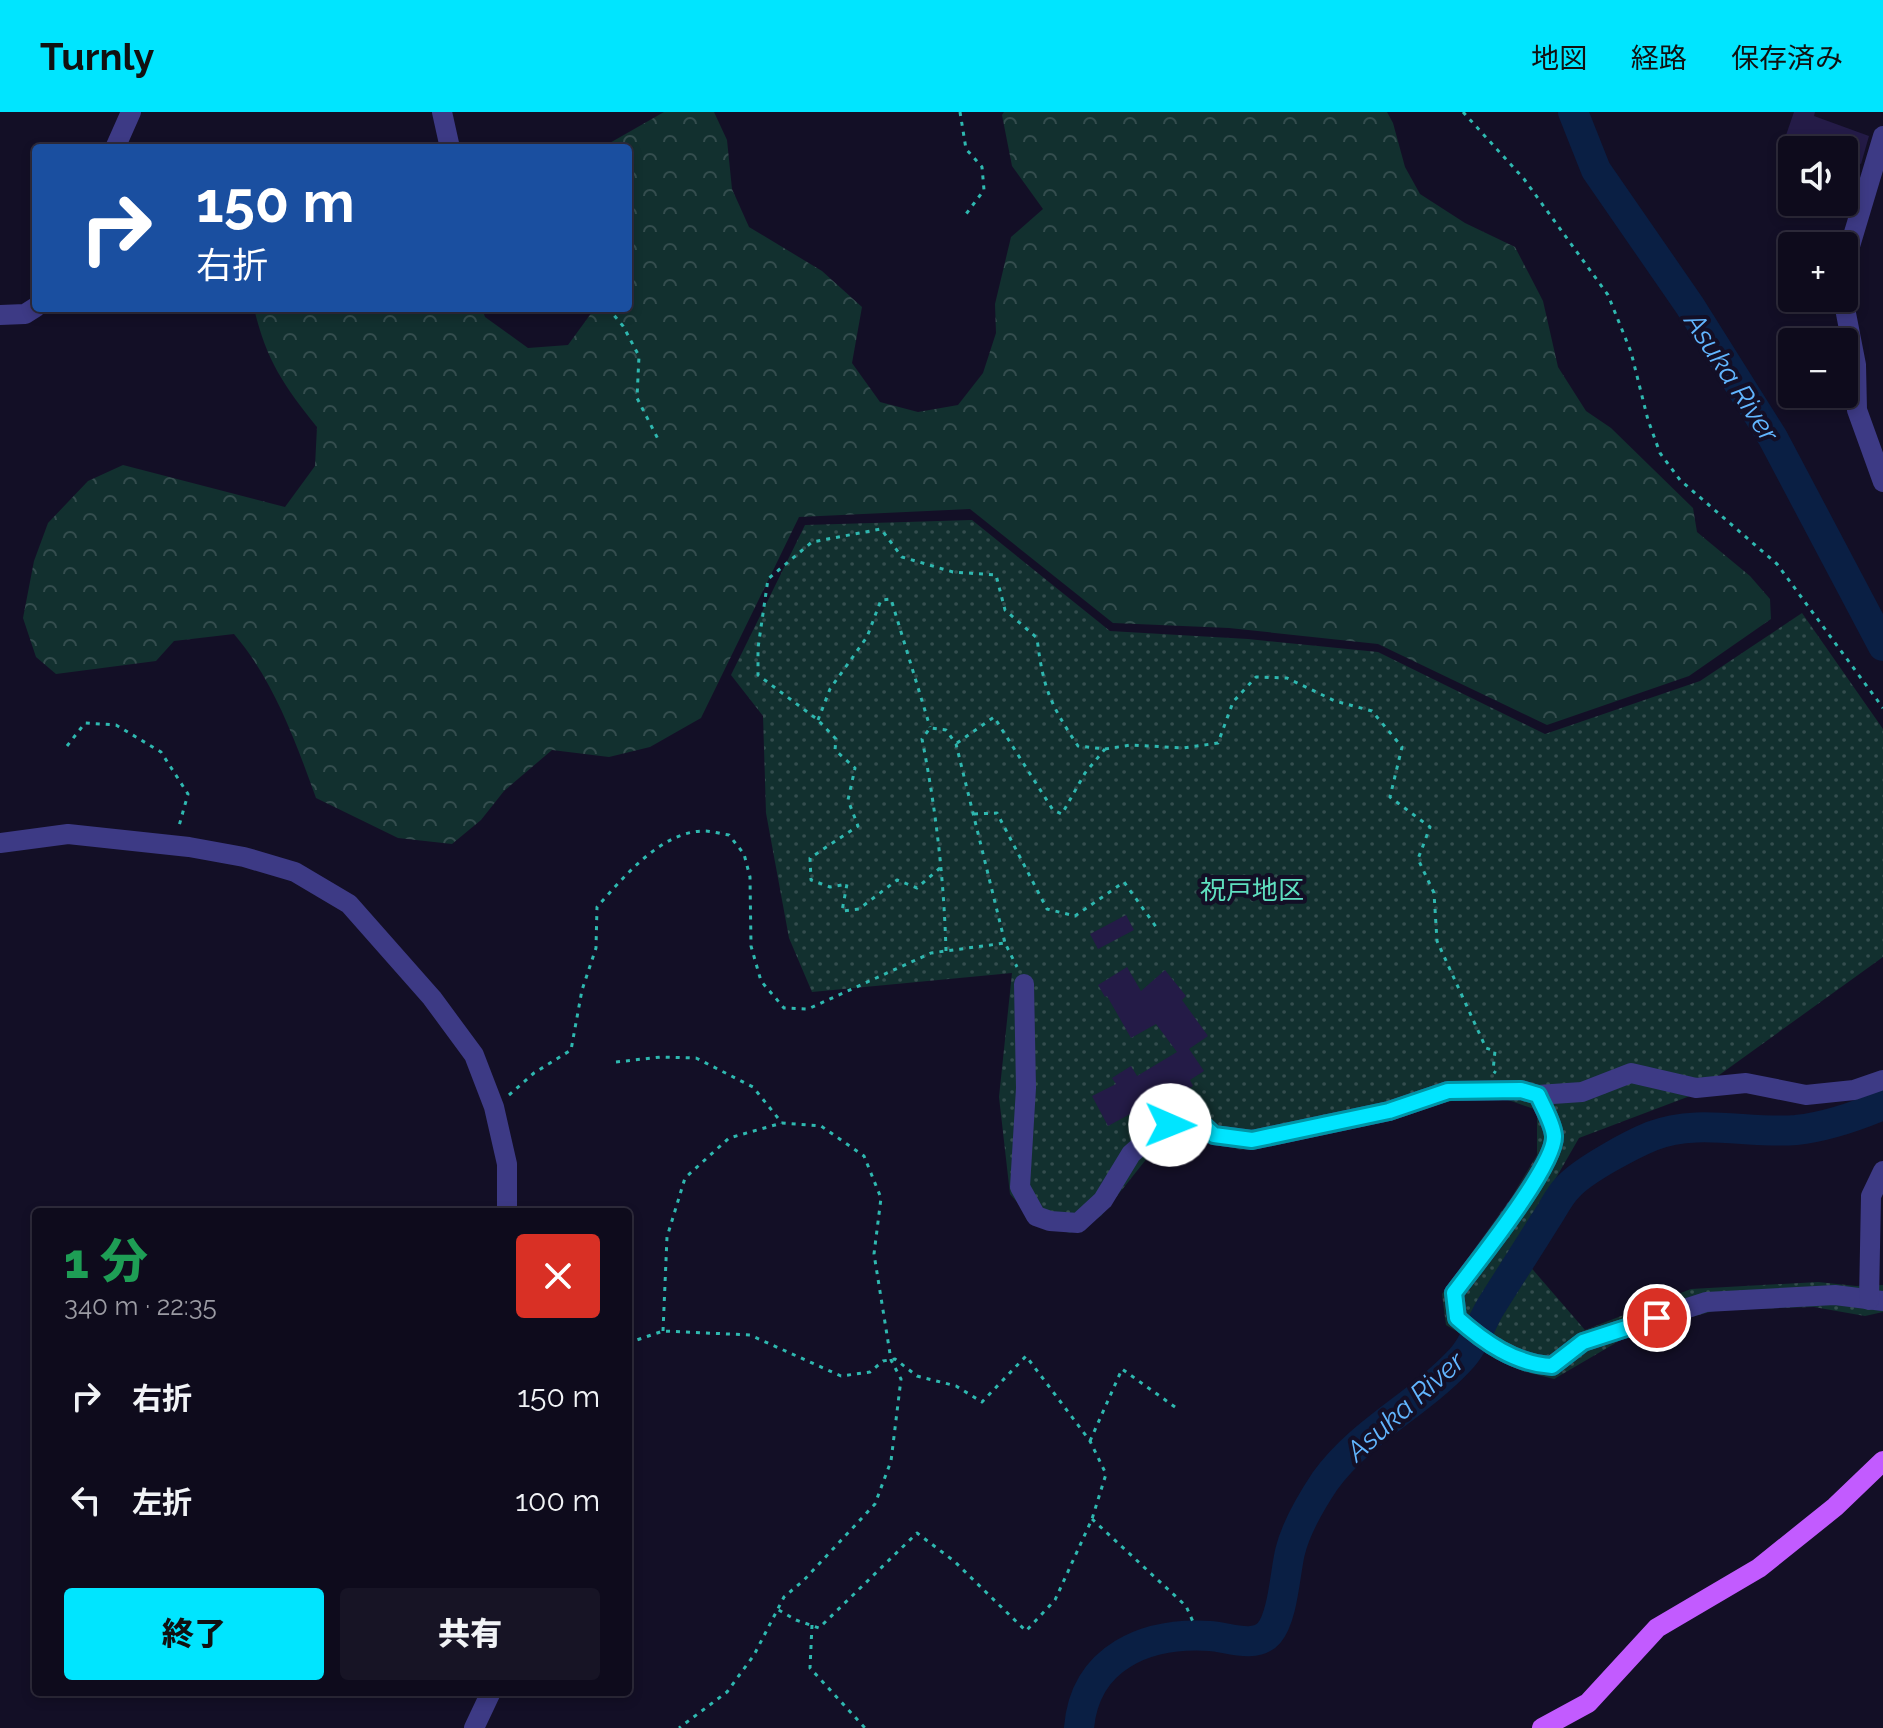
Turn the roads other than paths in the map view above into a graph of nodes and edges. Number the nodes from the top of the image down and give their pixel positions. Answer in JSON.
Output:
{"nodes":[{"id":1,"x":131,"y":112,"type":"edge"},
{"id":2,"x":442,"y":112,"type":"edge"},
{"id":3,"x":1883,"y":136,"type":"edge"},
{"id":4,"x":117,"y":144,"type":"edge"},
{"id":5,"x":449,"y":144,"type":"edge"},
{"id":6,"x":1854,"y":232,"type":"edge"},
{"id":7,"x":32,"y":310,"type":"edge"},
{"id":8,"x":1846,"y":312,"type":"edge"},
{"id":9,"x":0,"y":315,"type":"edge"},
{"id":10,"x":1883,"y":482,"type":"edge"},
{"id":11,"x":0,"y":843,"type":"edge"},
{"id":12,"x":1024,"y":984,"type":"road end"},
{"id":13,"x":1883,"y":1080,"type":"edge"},
{"id":14,"x":1530,"y":1093,"type":"junction"},
{"id":15,"x":1883,"y":1171,"type":"edge"},
{"id":16,"x":507,"y":1208,"type":"edge"},
{"id":17,"x":1876,"y":1301,"type":"edge"},
{"id":18,"x":1883,"y":1461,"type":"edge"},
{"id":19,"x":489,"y":1696,"type":"edge"},
{"id":20,"x":474,"y":1728,"type":"edge"},
{"id":21,"x":1542,"y":1728,"type":"edge"}],
"edges":[{"from":1,"to":4,"type":"street"},
{"from":2,"to":5,"type":"street"},
{"from":3,"to":6,"type":"street"},
{"from":7,"to":9,"type":"street"},
{"from":8,"to":10,"type":"street"},
{"from":11,"to":16,"type":"street"},
{"from":12,"to":14,"type":"street"},
{"from":13,"to":14,"type":"street"},
{"from":14,"to":17,"type":"street"},
{"from":15,"to":17,"type":"street"},
{"from":18,"to":21,"type":"main road"},
{"from":19,"to":20,"type":"street"}]}
